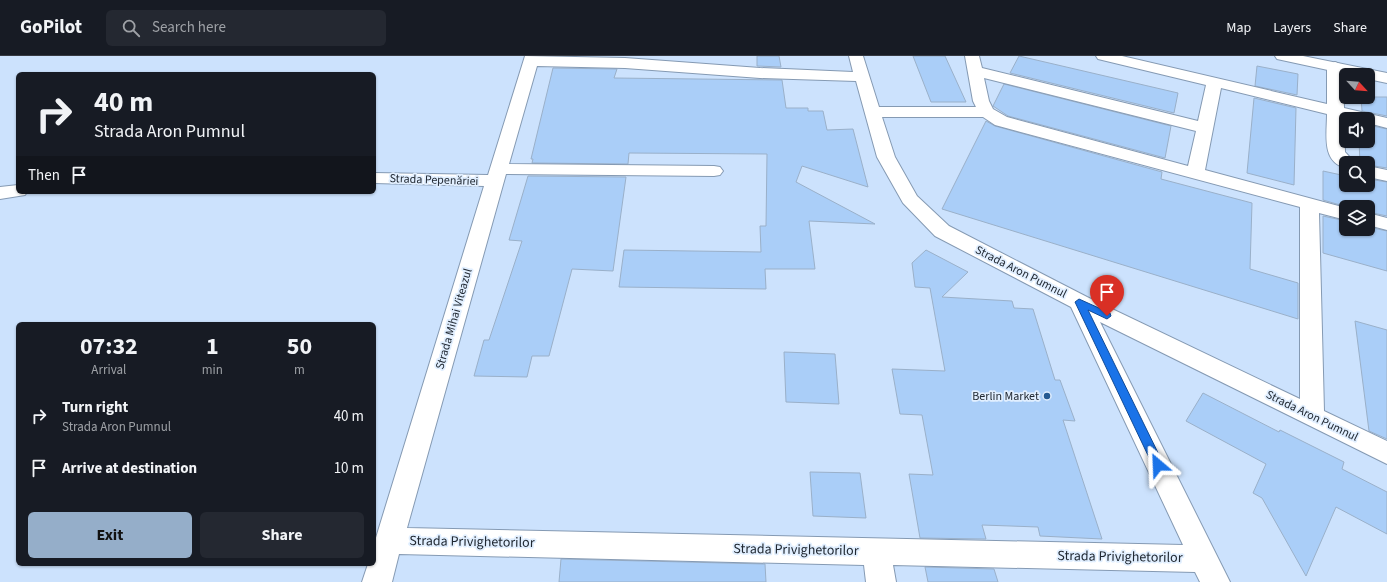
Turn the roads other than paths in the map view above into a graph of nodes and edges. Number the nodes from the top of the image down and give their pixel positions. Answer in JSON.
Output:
{"nodes":[{"id":1,"x":856,"y":56,"type":"edge"},
{"id":2,"x":1103,"y":56,"type":"edge"},
{"id":3,"x":1282,"y":56,"type":"edge"},
{"id":4,"x":531,"y":58,"type":"edge"},
{"id":5,"x":1144,"y":61,"type":"edge"},
{"id":6,"x":974,"y":64,"type":"edge"},
{"id":7,"x":1335,"y":67,"type":"junction"},
{"id":8,"x":862,"y":77,"type":"junction"},
{"id":9,"x":1387,"y":78,"type":"edge"},
{"id":10,"x":1214,"y":82,"type":"junction"},
{"id":11,"x":1336,"y":111,"type":"junction"},
{"id":12,"x":873,"y":112,"type":"junction"},
{"id":13,"x":987,"y":112,"type":"junction"},
{"id":14,"x":1387,"y":123,"type":"edge"},
{"id":15,"x":1205,"y":128,"type":"junction"},
{"id":16,"x":1339,"y":157,"type":"edge"},
{"id":17,"x":714,"y":171,"type":"dead end"},
{"id":18,"x":1196,"y":173,"type":"junction"},
{"id":19,"x":1375,"y":173,"type":"edge"},
{"id":20,"x":496,"y":175,"type":"junction"},
{"id":21,"x":1387,"y":176,"type":"edge"},
{"id":22,"x":376,"y":178,"type":"edge"},
{"id":23,"x":16,"y":191,"type":"edge"},
{"id":24,"x":0,"y":193,"type":"edge"},
{"id":25,"x":1309,"y":204,"type":"junction"},
{"id":26,"x":1339,"y":212,"type":"edge"},
{"id":27,"x":1375,"y":221,"type":"edge"},
{"id":28,"x":1387,"y":224,"type":"edge"},
{"id":29,"x":1079,"y":302,"type":"junction"},
{"id":30,"x":1312,"y":416,"type":"junction"},
{"id":31,"x":1387,"y":453,"type":"edge"},
{"id":32,"x":389,"y":540,"type":"junction"},
{"id":33,"x":876,"y":552,"type":"junction"},
{"id":34,"x":1209,"y":571,"type":"edge"},
{"id":35,"x":376,"y":582,"type":"edge"},
{"id":36,"x":881,"y":582,"type":"edge"}],
"edges":[{"from":1,"to":8,"type":"street","name":"Strada Aron Pumnul"},
{"from":2,"to":5,"type":"street"},
{"from":3,"to":7,"type":"street"},
{"from":4,"to":8,"type":"street"},
{"from":4,"to":20,"type":"street","name":"Strada Mihai Viteazul"},
{"from":5,"to":10,"type":"street"},
{"from":6,"to":13,"type":"street"},
{"from":6,"to":15,"type":"street"},
{"from":7,"to":9,"type":"street"},
{"from":7,"to":11,"type":"street"},
{"from":8,"to":12,"type":"street","name":"Strada Aron Pumnul"},
{"from":10,"to":11,"type":"street"},
{"from":10,"to":15,"type":"street"},
{"from":11,"to":14,"type":"street"},
{"from":11,"to":16,"type":"street"},
{"from":12,"to":13,"type":"street"},
{"from":12,"to":29,"type":"street","name":"Strada Aron Pumnul"},
{"from":13,"to":18,"type":"street"},
{"from":15,"to":18,"type":"street"},
{"from":17,"to":20,"type":"street","name":"Strada Pepenăriei"},
{"from":18,"to":25,"type":"street"},
{"from":19,"to":21,"type":"street"},
{"from":20,"to":22,"type":"street","name":"Strada Pepenăriei"},
{"from":20,"to":32,"type":"street","name":"Strada Mihai Viteazul"},
{"from":23,"to":24,"type":"street"},
{"from":25,"to":26,"type":"street"},
{"from":25,"to":30,"type":"street"},
{"from":27,"to":28,"type":"street"},
{"from":29,"to":30,"type":"street","name":"Strada Aron Pumnul"},
{"from":29,"to":34,"type":"street"},
{"from":30,"to":31,"type":"street","name":"Strada Aron Pumnul"},
{"from":32,"to":33,"type":"street","name":"Strada Privighetorilor"},
{"from":32,"to":35,"type":"street","name":"Strada Mihai Viteazul"},
{"from":33,"to":34,"type":"street","name":"Strada Privighetorilor"},
{"from":33,"to":36,"type":"street"}]}
